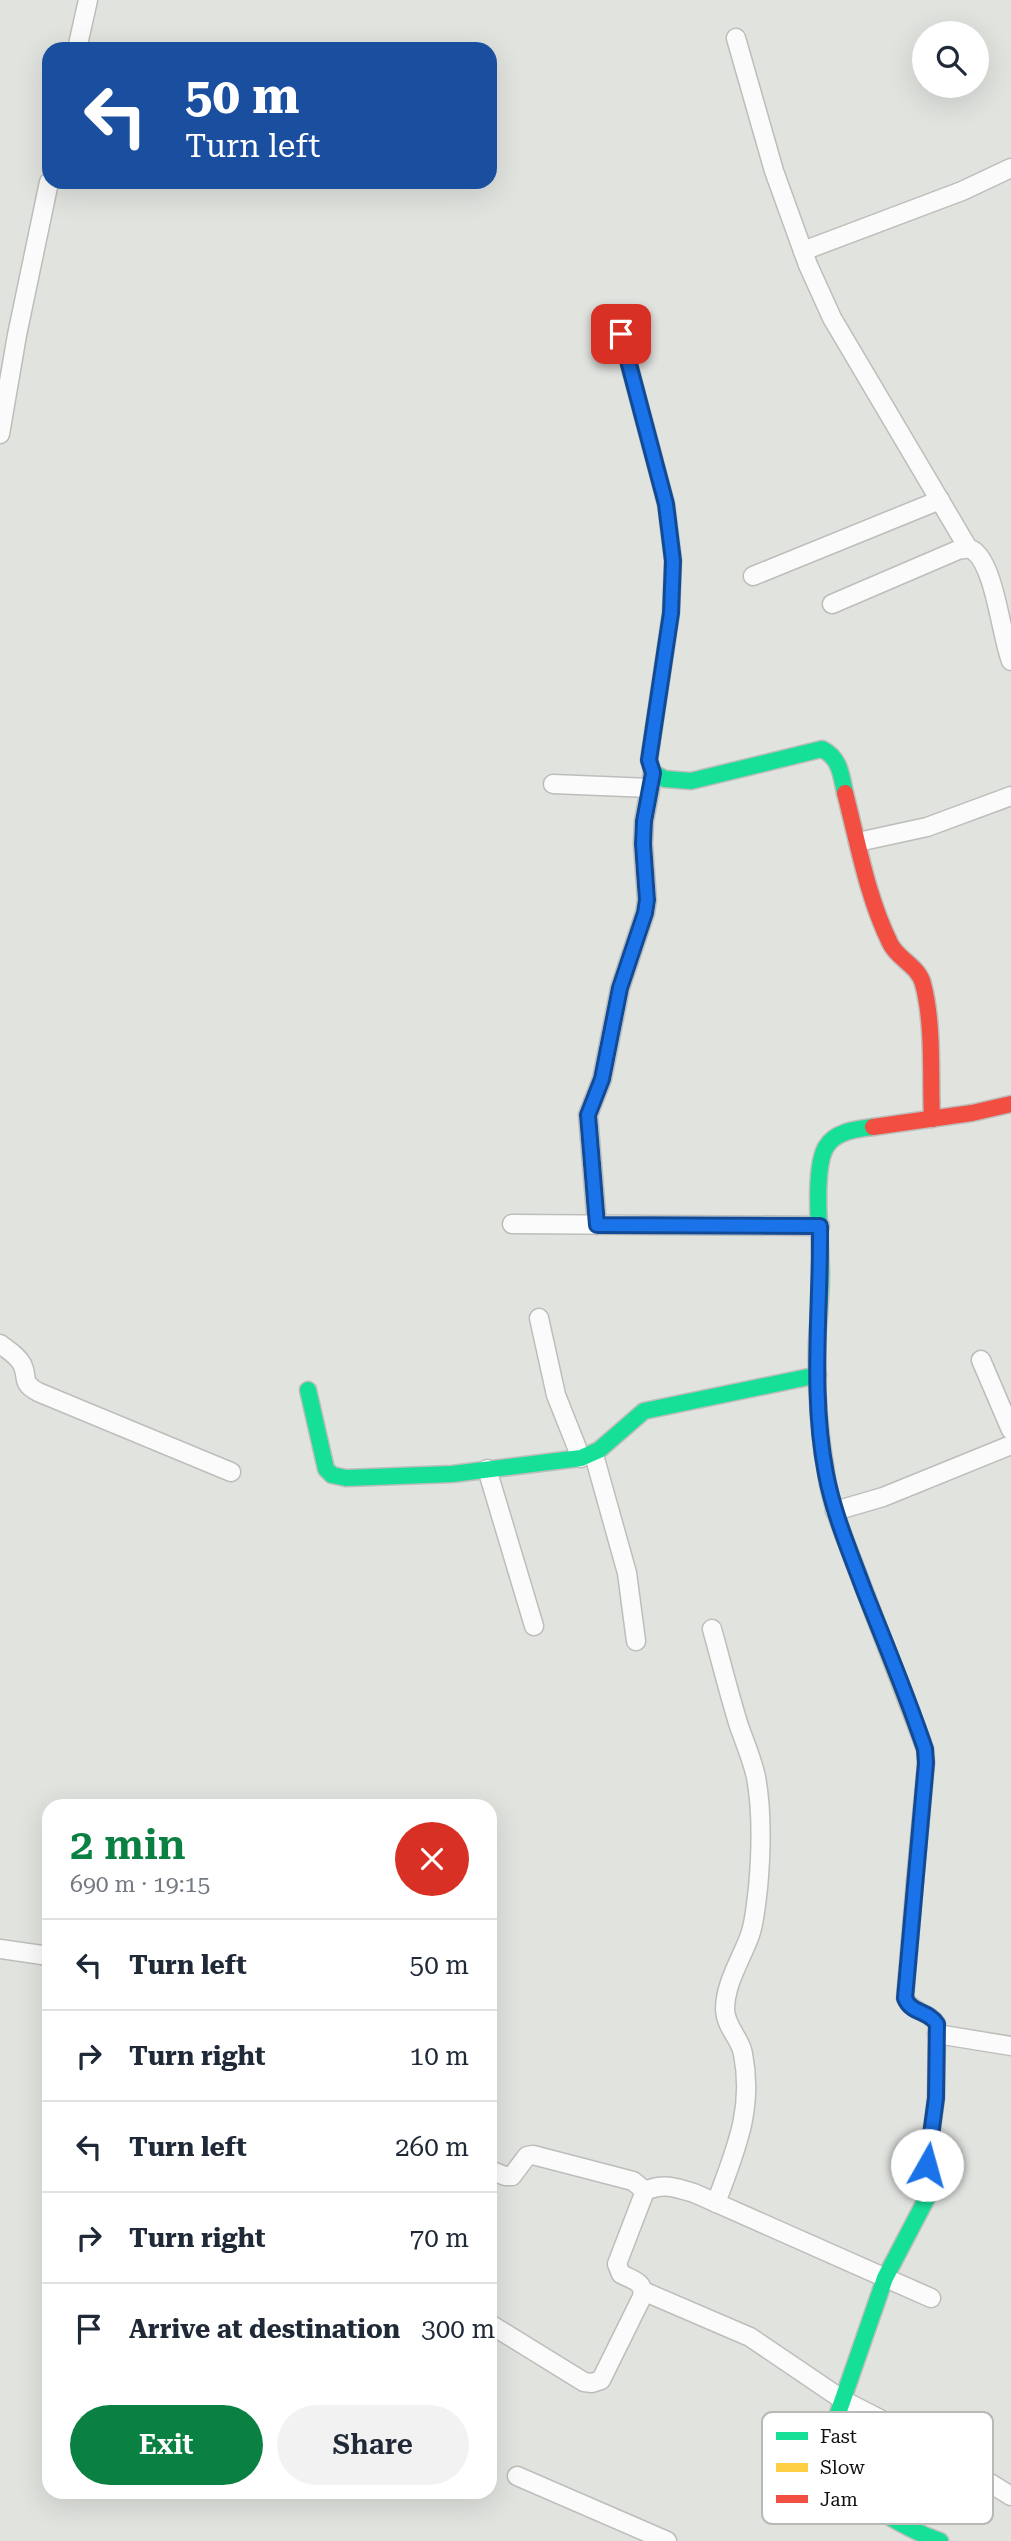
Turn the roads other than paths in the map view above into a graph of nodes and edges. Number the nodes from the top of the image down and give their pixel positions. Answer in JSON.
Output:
{"nodes":[{"id":1,"x":88,"y":0,"type":"edge"},
{"id":2,"x":736,"y":38,"type":"dead end"},
{"id":3,"x":79,"y":42,"type":"edge"},
{"id":4,"x":1011,"y":168,"type":"edge"},
{"id":5,"x":48,"y":189,"type":"edge"},
{"id":6,"x":803,"y":251,"type":"junction"},
{"id":7,"x":621,"y":334,"type":"dead end"},
{"id":8,"x":8,"y":348,"type":"edge"},
{"id":9,"x":0,"y":434,"type":"edge"},
{"id":10,"x":940,"y":500,"type":"junction"},
{"id":11,"x":968,"y":548,"type":"junction"},
{"id":12,"x":753,"y":576,"type":"dead end"},
{"id":13,"x":832,"y":604,"type":"dead end"},
{"id":14,"x":1011,"y":661,"type":"edge"},
{"id":15,"x":652,"y":780,"type":"junction"},
{"id":16,"x":553,"y":784,"type":"dead end"},
{"id":17,"x":1011,"y":796,"type":"edge"},
{"id":18,"x":858,"y":842,"type":"junction"},
{"id":19,"x":1011,"y":1104,"type":"edge"},
{"id":20,"x":932,"y":1119,"type":"junction"},
{"id":21,"x":512,"y":1224,"type":"dead end"},
{"id":22,"x":597,"y":1225,"type":"junction"},
{"id":23,"x":820,"y":1226,"type":"junction"},
{"id":24,"x":539,"y":1318,"type":"dead end"},
{"id":25,"x":0,"y":1345,"type":"edge"},
{"id":26,"x":981,"y":1360,"type":"dead end"},
{"id":27,"x":818,"y":1376,"type":"junction"},
{"id":28,"x":309,"y":1390,"type":"dead end"},
{"id":29,"x":1011,"y":1430,"type":"edge"},
{"id":30,"x":1011,"y":1444,"type":"edge"},
{"id":31,"x":587,"y":1457,"type":"junction"},
{"id":32,"x":487,"y":1469,"type":"junction"},
{"id":33,"x":231,"y":1472,"type":"dead end"},
{"id":34,"x":835,"y":1511,"type":"junction"},
{"id":35,"x":534,"y":1626,"type":"dead end"},
{"id":36,"x":712,"y":1629,"type":"dead end"},
{"id":37,"x":636,"y":1641,"type":"dead end"},
{"id":38,"x":0,"y":1949,"type":"edge"},
{"id":39,"x":42,"y":1955,"type":"edge"},
{"id":40,"x":937,"y":2034,"type":"junction"},
{"id":41,"x":1011,"y":2046,"type":"edge"},
{"id":42,"x":497,"y":2173,"type":"edge"},
{"id":43,"x":645,"y":2191,"type":"junction"},
{"id":44,"x":716,"y":2203,"type":"junction"},
{"id":45,"x":885,"y":2278,"type":"junction"},
{"id":46,"x":643,"y":2291,"type":"junction"},
{"id":47,"x":931,"y":2298,"type":"dead end"},
{"id":48,"x":497,"y":2329,"type":"edge"},
{"id":49,"x":843,"y":2400,"type":"junction"},
{"id":50,"x":839,"y":2412,"type":"edge"},
{"id":51,"x":866,"y":2412,"type":"edge"},
{"id":52,"x":517,"y":2476,"type":"dead end"},
{"id":53,"x":993,"y":2485,"type":"edge"},
{"id":54,"x":1011,"y":2496,"type":"edge"},
{"id":55,"x":901,"y":2524,"type":"edge"},
{"id":56,"x":667,"y":2541,"type":"edge"},
{"id":57,"x":940,"y":2541,"type":"edge"}],
"edges":[{"from":1,"to":3,"type":"street"},
{"from":2,"to":6,"type":"street"},
{"from":4,"to":6,"type":"street"},
{"from":5,"to":8,"type":"street"},
{"from":6,"to":10,"type":"street"},
{"from":7,"to":15,"type":"street"},
{"from":8,"to":9,"type":"street"},
{"from":10,"to":11,"type":"street"},
{"from":10,"to":12,"type":"street"},
{"from":11,"to":13,"type":"street"},
{"from":11,"to":14,"type":"street"},
{"from":15,"to":16,"type":"street"},
{"from":15,"to":18,"type":"street"},
{"from":15,"to":22,"type":"street"},
{"from":17,"to":18,"type":"street"},
{"from":18,"to":20,"type":"street"},
{"from":19,"to":20,"type":"street"},
{"from":20,"to":23,"type":"street"},
{"from":21,"to":22,"type":"street"},
{"from":22,"to":23,"type":"street"},
{"from":23,"to":27,"type":"street"},
{"from":24,"to":31,"type":"street"},
{"from":25,"to":33,"type":"street"},
{"from":26,"to":29,"type":"street"},
{"from":27,"to":31,"type":"street"},
{"from":27,"to":34,"type":"street"},
{"from":28,"to":32,"type":"street"},
{"from":30,"to":34,"type":"street"},
{"from":31,"to":32,"type":"street"},
{"from":31,"to":37,"type":"street"},
{"from":32,"to":35,"type":"street"},
{"from":34,"to":40,"type":"street"},
{"from":36,"to":44,"type":"street"},
{"from":38,"to":39,"type":"street"},
{"from":40,"to":41,"type":"street"},
{"from":40,"to":45,"type":"street"},
{"from":42,"to":43,"type":"street"},
{"from":43,"to":44,"type":"street"},
{"from":43,"to":46,"type":"street"},
{"from":44,"to":45,"type":"street"},
{"from":45,"to":47,"type":"street"},
{"from":45,"to":49,"type":"street"},
{"from":46,"to":48,"type":"street"},
{"from":46,"to":49,"type":"street"},
{"from":49,"to":50,"type":"street"},
{"from":49,"to":51,"type":"street"},
{"from":52,"to":56,"type":"street"},
{"from":53,"to":54,"type":"street"},
{"from":55,"to":57,"type":"street"}]}
